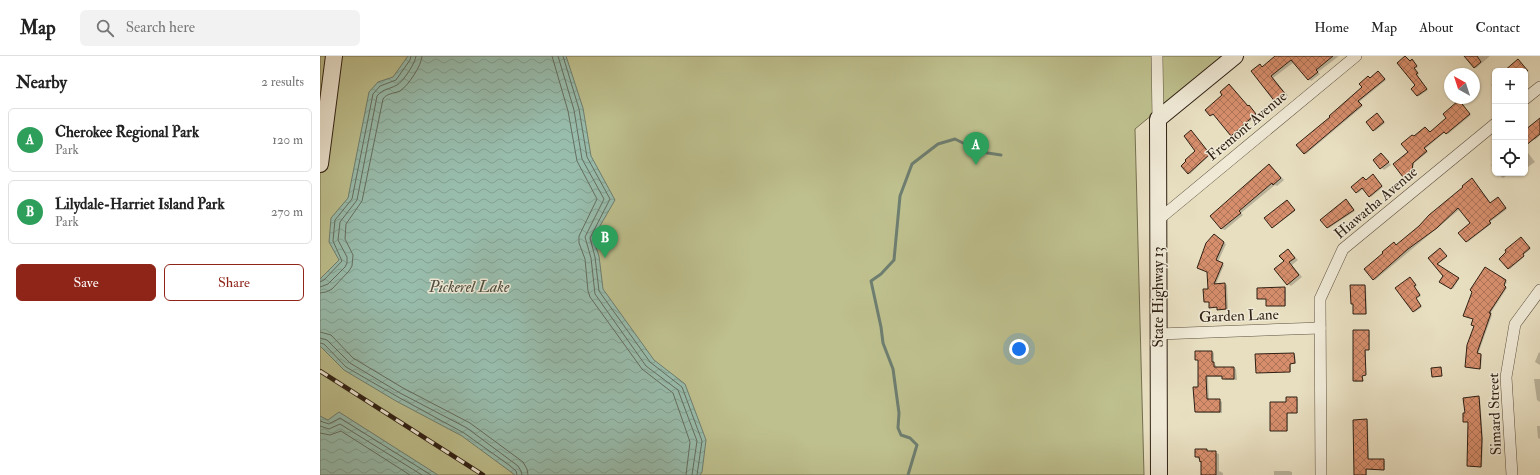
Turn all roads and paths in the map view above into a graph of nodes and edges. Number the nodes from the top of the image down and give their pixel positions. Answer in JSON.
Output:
{"nodes":[{"id":1,"x":334,"y":56,"type":"edge"},
{"id":2,"x":1157,"y":56,"type":"edge"},
{"id":3,"x":1235,"y":56,"type":"edge"},
{"id":4,"x":1356,"y":56,"type":"edge"},
{"id":5,"x":1540,"y":87,"type":"edge"},
{"id":6,"x":1528,"y":97,"type":"edge"},
{"id":7,"x":1158,"y":119,"type":"junction"},
{"id":8,"x":1492,"y":126,"type":"edge"},
{"id":9,"x":320,"y":164,"type":"edge"},
{"id":10,"x":1158,"y":220,"type":"junction"},
{"id":11,"x":1540,"y":290,"type":"edge"},
{"id":12,"x":1320,"y":328,"type":"junction"},
{"id":13,"x":1159,"y":334,"type":"junction"},
{"id":14,"x":1160,"y":475,"type":"edge"},
{"id":15,"x":1321,"y":475,"type":"edge"},
{"id":16,"x":1512,"y":475,"type":"edge"}],
"edges":[{"from":1,"to":9,"type":"street"},
{"from":2,"to":7,"type":"street"},
{"from":3,"to":7,"type":"street"},
{"from":4,"to":10,"type":"street","name":"Fremont Avenue"},
{"from":5,"to":6,"type":"street"},
{"from":7,"to":10,"type":"street","name":"State Highway 13"},
{"from":8,"to":12,"type":"street","name":"Hiawatha Avenue"},
{"from":10,"to":13,"type":"street","name":"State Highway 13"},
{"from":11,"to":16,"type":"street","name":"Simard Street"},
{"from":12,"to":13,"type":"street","name":"Garden Lane"},
{"from":12,"to":15,"type":"street","name":"Hiawatha Avenue"},
{"from":13,"to":14,"type":"street","name":"State Highway 13"}]}
